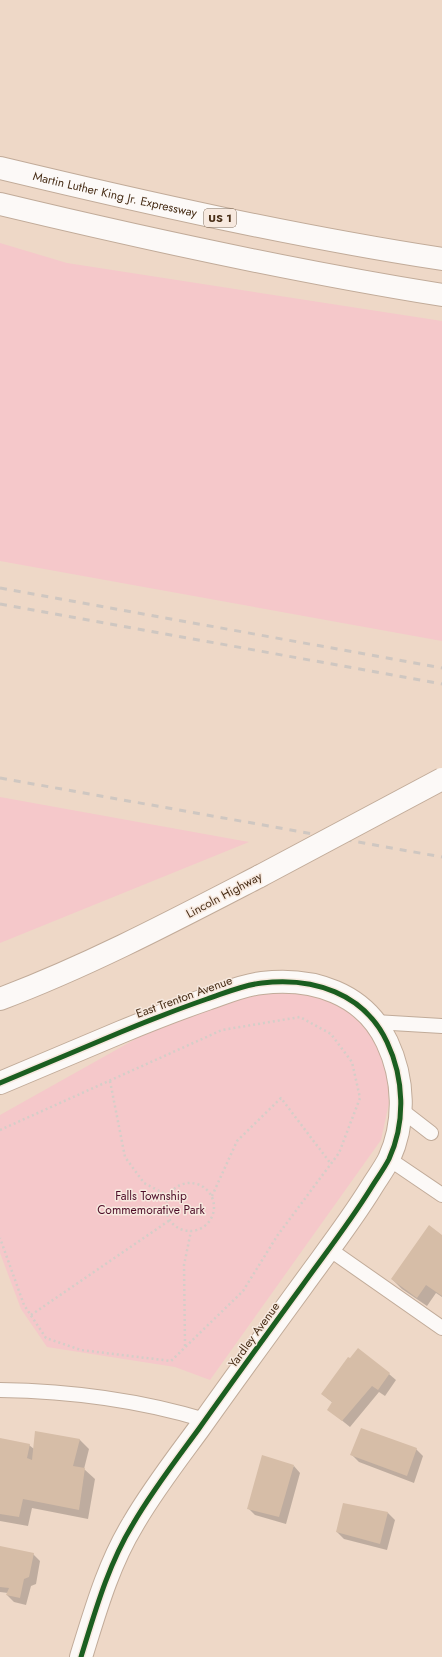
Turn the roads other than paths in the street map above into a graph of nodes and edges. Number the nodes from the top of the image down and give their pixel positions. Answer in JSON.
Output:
{"nodes":[{"id":1,"x":0,"y":168,"type":"edge"},
{"id":2,"x":0,"y":204,"type":"edge"},
{"id":3,"x":442,"y":259,"type":"edge"},
{"id":4,"x":442,"y":294,"type":"edge"},
{"id":5,"x":442,"y":779,"type":"edge"},
{"id":6,"x":0,"y":999,"type":"edge"},
{"id":7,"x":375,"y":1022,"type":"junction"},
{"id":8,"x":442,"y":1026,"type":"edge"},
{"id":9,"x":0,"y":1083,"type":"edge"},
{"id":10,"x":400,"y":1109,"type":"junction"},
{"id":11,"x":431,"y":1133,"type":"dead end"},
{"id":12,"x":389,"y":1159,"type":"junction"},
{"id":13,"x":442,"y":1195,"type":"edge"},
{"id":14,"x":329,"y":1248,"type":"junction"},
{"id":15,"x":442,"y":1328,"type":"edge"},
{"id":16,"x":0,"y":1390,"type":"edge"},
{"id":17,"x":205,"y":1420,"type":"junction"},
{"id":18,"x":81,"y":1657,"type":"edge"}],
"edges":[{"from":1,"to":3,"type":"main road","name":"Martin Luther King Jr. Expressway","number":"US 1"},
{"from":2,"to":4,"type":"main road"},
{"from":5,"to":6,"type":"main road","name":"Lincoln Highway","bridge":true},
{"from":7,"to":8,"type":"lane"},
{"from":7,"to":9,"type":"main road","name":"East Trenton Avenue"},
{"from":7,"to":10,"type":"main road","name":"Yardley Avenue"},
{"from":10,"to":11,"type":"lane"},
{"from":10,"to":12,"type":"main road","name":"Yardley Avenue"},
{"from":12,"to":13,"type":"lane"},
{"from":12,"to":14,"type":"main road","name":"Yardley Avenue"},
{"from":14,"to":15,"type":"lane"},
{"from":14,"to":17,"type":"main road","name":"Yardley Avenue"},
{"from":16,"to":17,"type":"lane"},
{"from":17,"to":18,"type":"main road","name":"Yardley Avenue"}]}
